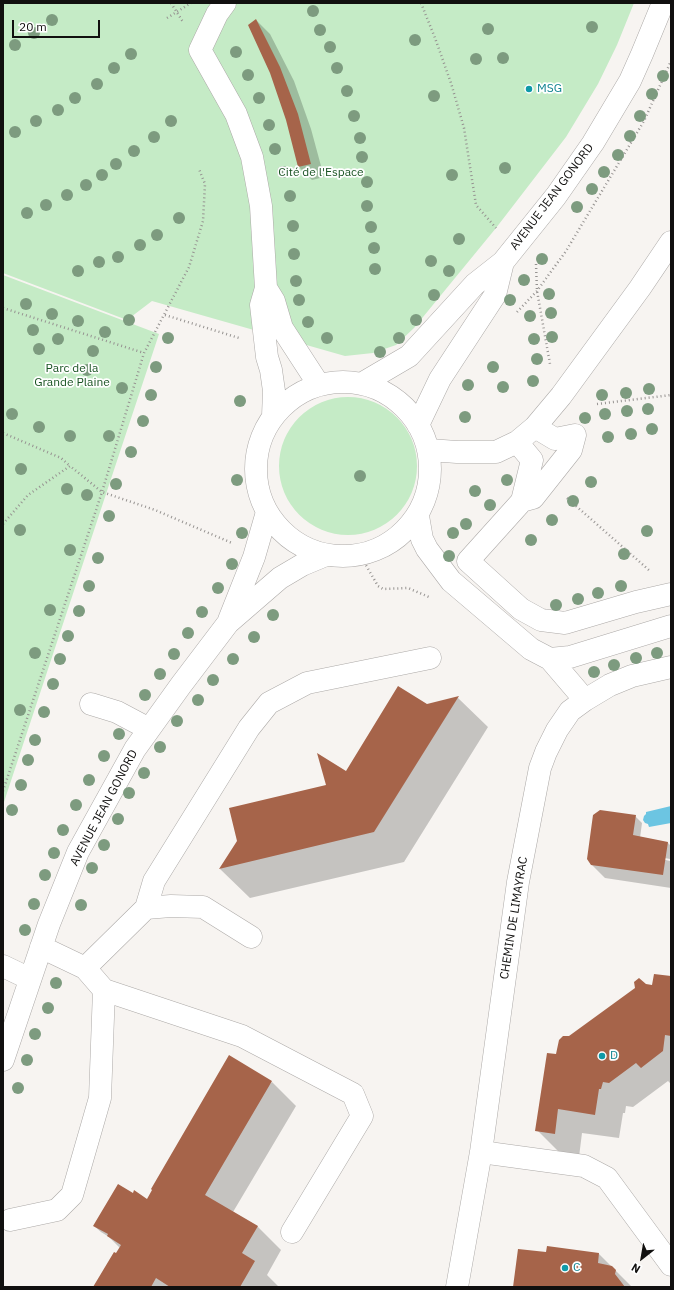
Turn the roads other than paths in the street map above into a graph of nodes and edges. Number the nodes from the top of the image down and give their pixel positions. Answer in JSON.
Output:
{"nodes":[{"id":1,"x":225,"y":3,"type":"edge"},
{"id":2,"x":663,"y":3,"type":"edge"},
{"id":3,"x":671,"y":242,"type":"edge"},
{"id":4,"x":503,"y":262,"type":"junction"},
{"id":5,"x":266,"y":288,"type":"junction"},
{"id":6,"x":363,"y":383,"type":"junction"},
{"id":7,"x":319,"y":384,"type":"junction"},
{"id":8,"x":273,"y":416,"type":"junction"},
{"id":9,"x":418,"y":425,"type":"junction"},
{"id":10,"x":535,"y":427,"type":"junction"},
{"id":11,"x":517,"y":442,"type":"junction"},
{"id":12,"x":429,"y":450,"type":"junction"},
{"id":13,"x":522,"y":501,"type":"junction"},
{"id":14,"x":267,"y":512,"type":"junction"},
{"id":15,"x":418,"y":516,"type":"junction"},
{"id":16,"x":326,"y":555,"type":"junction"},
{"id":17,"x":671,"y":594,"type":"edge"},
{"id":18,"x":228,"y":623,"type":"junction"},
{"id":19,"x":671,"y":626,"type":"edge"},
{"id":20,"x":430,"y":658,"type":"dead end"},
{"id":21,"x":550,"y":658,"type":"junction"},
{"id":22,"x":671,"y":667,"type":"edge"},
{"id":23,"x":584,"y":700,"type":"junction"},
{"id":24,"x":91,"y":704,"type":"dead end"},
{"id":25,"x":149,"y":730,"type":"junction"},
{"id":26,"x":146,"y":908,"type":"junction"},
{"id":27,"x":251,"y":937,"type":"dead end"},
{"id":28,"x":41,"y":947,"type":"junction"},
{"id":29,"x":3,"y":966,"type":"edge"},
{"id":30,"x":85,"y":968,"type":"junction"},
{"id":31,"x":30,"y":979,"type":"junction"},
{"id":32,"x":104,"y":990,"type":"junction"},
{"id":33,"x":3,"y":1060,"type":"edge"},
{"id":34,"x":481,"y":1152,"type":"junction"},
{"id":35,"x":10,"y":1220,"type":"dead end"},
{"id":36,"x":292,"y":1232,"type":"dead end"},
{"id":37,"x":671,"y":1265,"type":"edge"},
{"id":38,"x":457,"y":1287,"type":"edge"}],
"edges":[{"from":1,"to":5,"type":"street"},
{"from":2,"to":4,"type":"street","name":"AVENUE JEAN GONORD"},
{"from":3,"to":10,"type":"street"},
{"from":4,"to":6,"type":"street","name":"AVENUE JEAN GONORD"},
{"from":4,"to":9,"type":"street","name":"AVENUE JEAN GONORD"},
{"from":5,"to":7,"type":"street"},
{"from":5,"to":8,"type":"street"},
{"from":6,"to":7,"type":"street"},
{"from":6,"to":9,"type":"street"},
{"from":7,"to":8,"type":"street"},
{"from":8,"to":14,"type":"street"},
{"from":9,"to":12,"type":"street"},
{"from":10,"to":11,"type":"street"},
{"from":10,"to":13,"type":"street"},
{"from":11,"to":12,"type":"street"},
{"from":11,"to":13,"type":"street"},
{"from":12,"to":15,"type":"street"},
{"from":13,"to":17,"type":"street"},
{"from":14,"to":16,"type":"street"},
{"from":14,"to":18,"type":"street","name":"AVENUE JEAN GONORD"},
{"from":15,"to":16,"type":"street"},
{"from":15,"to":21,"type":"street"},
{"from":16,"to":18,"type":"street","name":"AVENUE JEAN GONORD"},
{"from":18,"to":25,"type":"street","name":"AVENUE JEAN GONORD"},
{"from":19,"to":21,"type":"street"},
{"from":20,"to":26,"type":"street"},
{"from":21,"to":23,"type":"street"},
{"from":22,"to":23,"type":"street","name":"CHEMIN DE LIMAYRAC"},
{"from":23,"to":34,"type":"street","name":"CHEMIN DE LIMAYRAC"},
{"from":24,"to":25,"type":"street"},
{"from":25,"to":28,"type":"street","name":"AVENUE JEAN GONORD"},
{"from":26,"to":27,"type":"street"},
{"from":26,"to":30,"type":"street"},
{"from":28,"to":30,"type":"street"},
{"from":28,"to":31,"type":"street","name":"AVENUE JEAN GONORD"},
{"from":29,"to":31,"type":"street"},
{"from":30,"to":32,"type":"street"},
{"from":31,"to":33,"type":"street","name":"AVENUE JEAN GONORD"},
{"from":32,"to":35,"type":"street"},
{"from":32,"to":36,"type":"street"},
{"from":34,"to":37,"type":"street"},
{"from":34,"to":38,"type":"street","name":"CHEMIN DE LIMAYRAC"}]}
